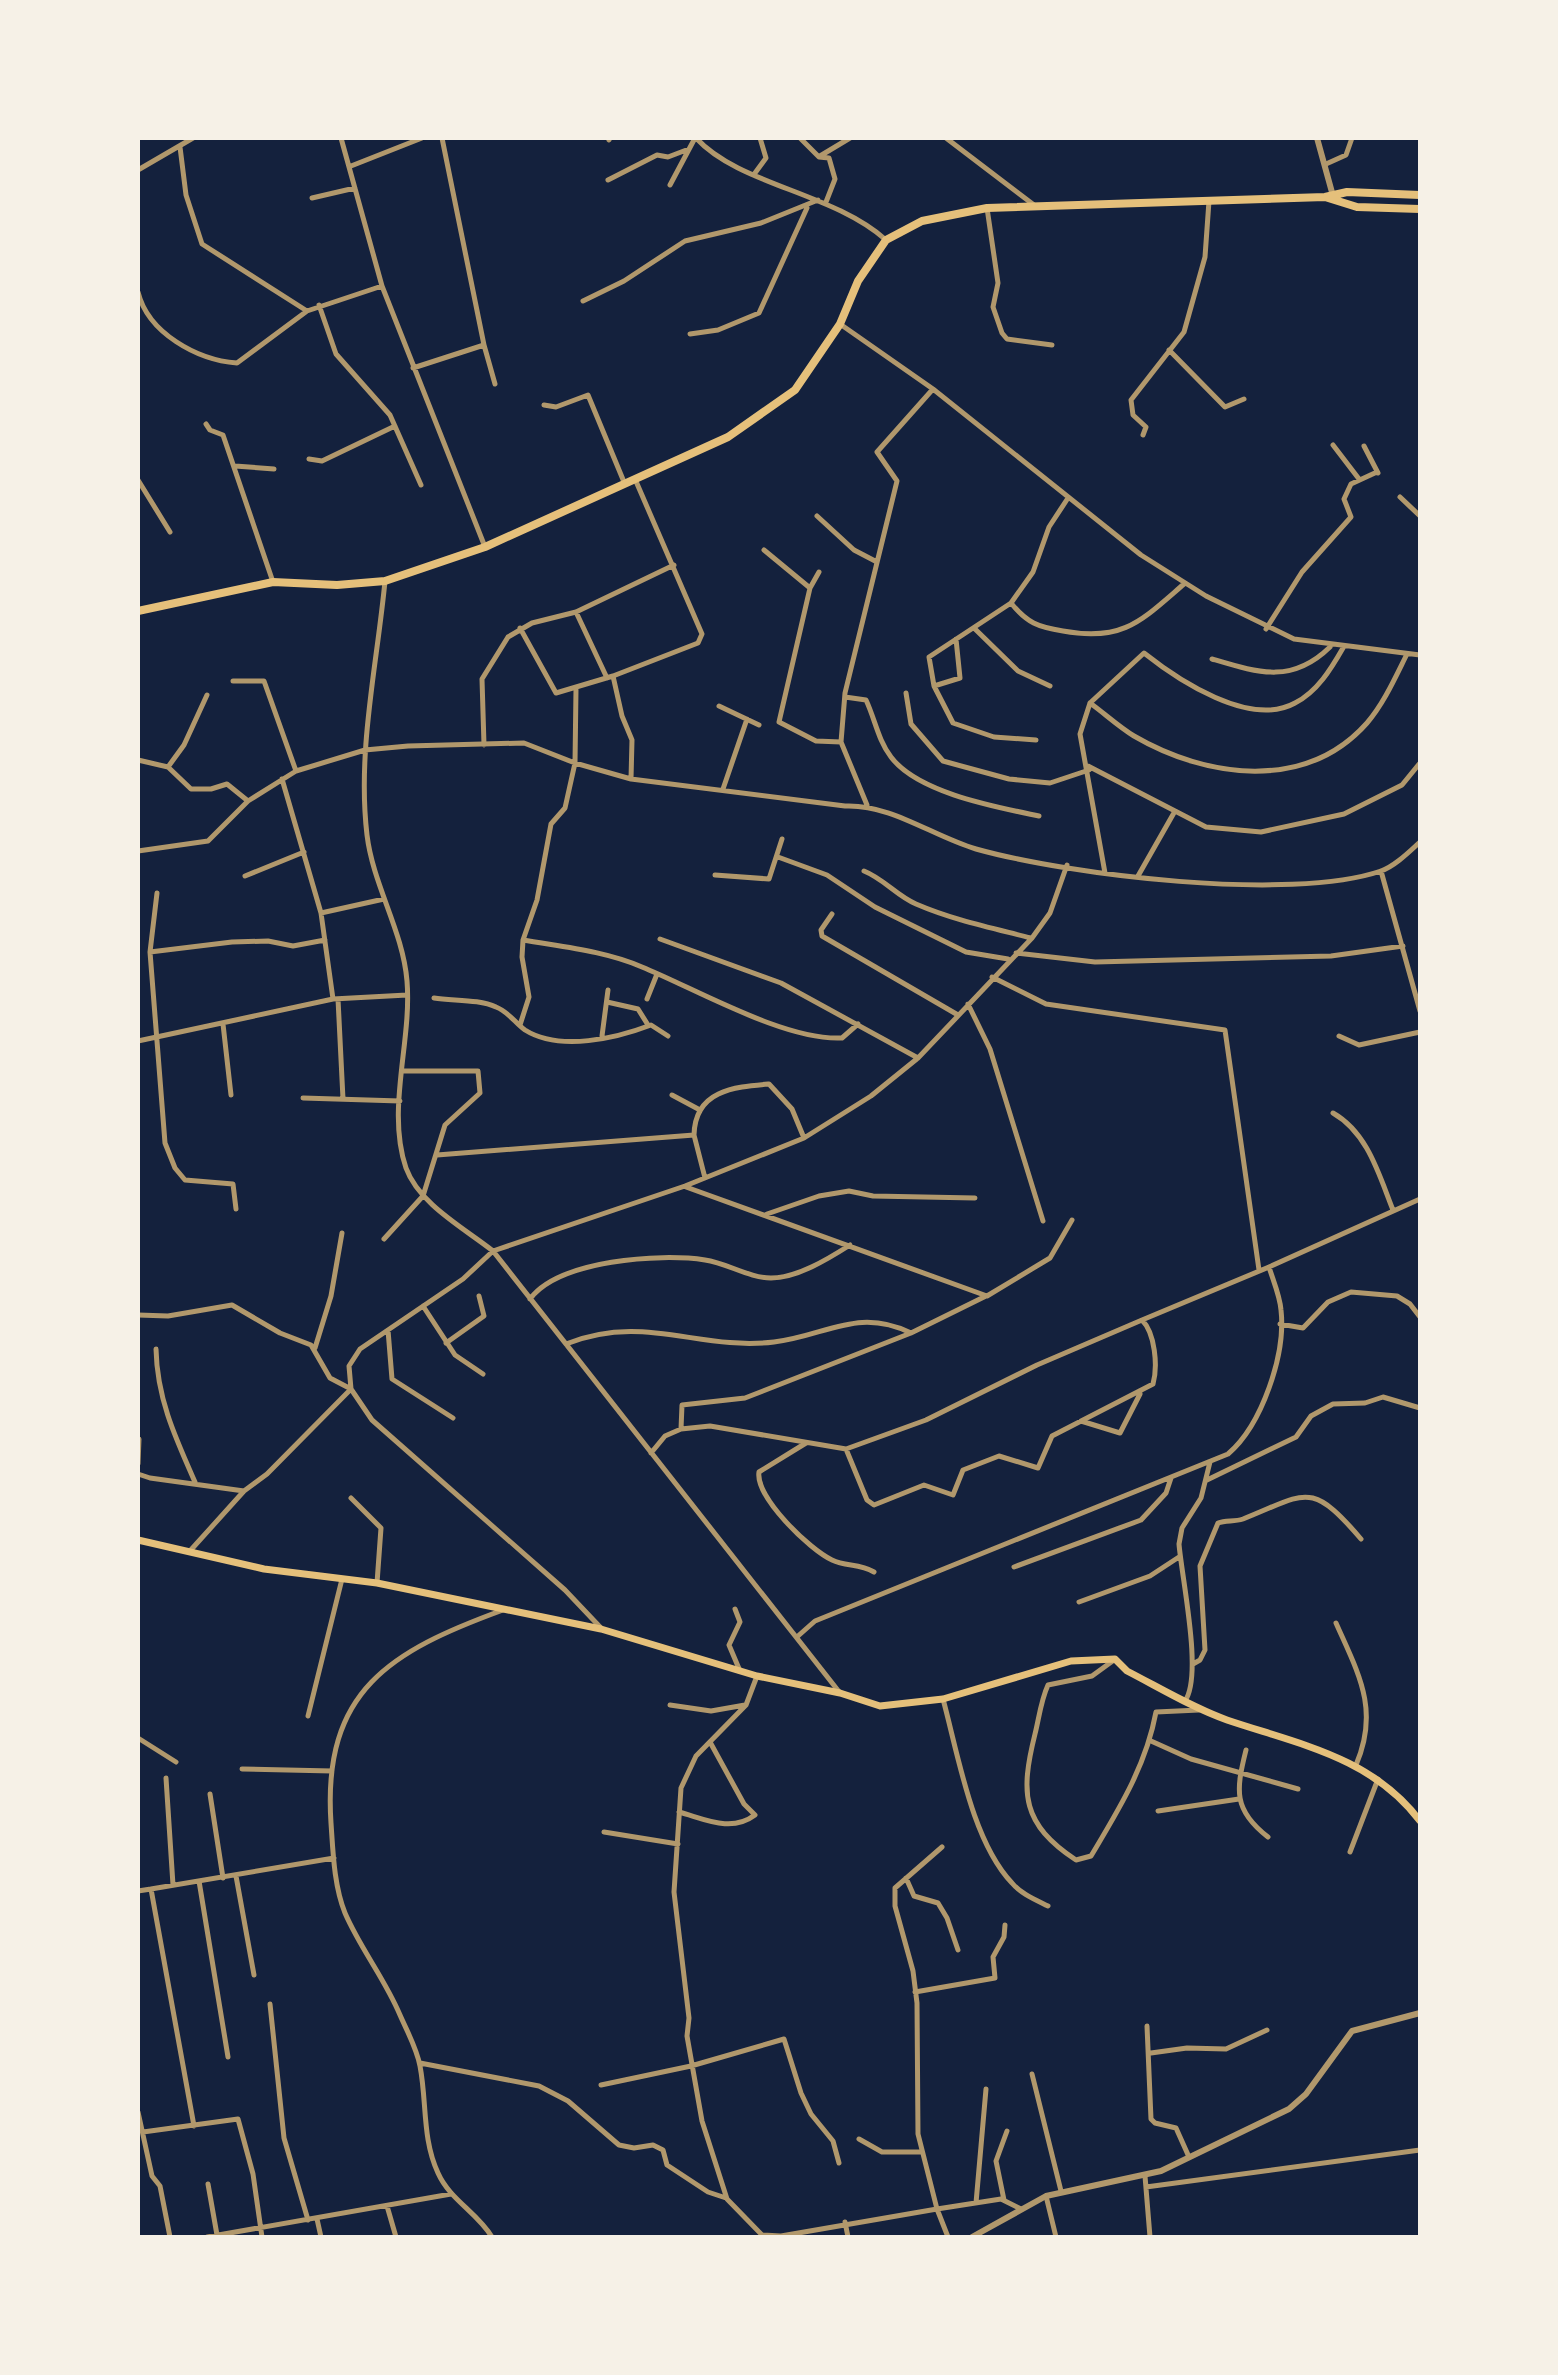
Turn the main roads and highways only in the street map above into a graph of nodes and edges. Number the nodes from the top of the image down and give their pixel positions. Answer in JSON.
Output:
{"nodes":[{"id":1,"x":1420,"y":195,"type":"edge"},
{"id":2,"x":1331,"y":198,"type":"junction"},
{"id":3,"x":1420,"y":209,"type":"edge"},
{"id":4,"x":138,"y":611,"type":"edge"},
{"id":5,"x":138,"y":1540,"type":"edge"},
{"id":6,"x":1420,"y":1821,"type":"edge"}],
"edges":[{"from":1,"to":2,"type":"highway"},
{"from":2,"to":3,"type":"highway"},
{"from":2,"to":4,"type":"highway"},
{"from":5,"to":6,"type":"main road"}]}
